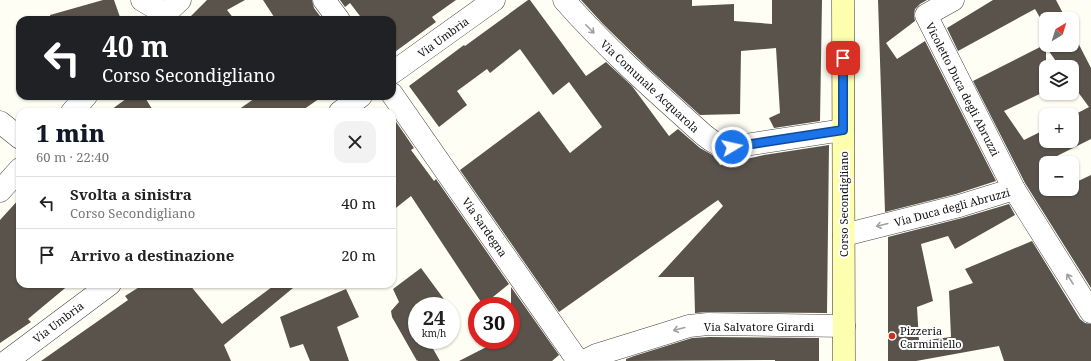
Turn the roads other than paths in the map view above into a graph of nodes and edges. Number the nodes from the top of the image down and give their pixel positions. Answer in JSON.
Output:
{"nodes":[{"id":1,"x":142,"y":0,"type":"edge"},
{"id":2,"x":324,"y":0,"type":"edge"},
{"id":3,"x":494,"y":0,"type":"edge"},
{"id":4,"x":564,"y":0,"type":"edge"},
{"id":5,"x":843,"y":0,"type":"edge"},
{"id":6,"x":953,"y":0,"type":"edge"},
{"id":7,"x":168,"y":11,"type":"edge"},
{"id":8,"x":336,"y":16,"type":"edge"},
{"id":9,"x":396,"y":70,"type":"edge"},
{"id":10,"x":82,"y":100,"type":"edge"},
{"id":11,"x":356,"y":100,"type":"edge"},
{"id":12,"x":396,"y":100,"type":"edge"},
{"id":13,"x":76,"y":108,"type":"edge"},
{"id":14,"x":345,"y":108,"type":"edge"},
{"id":15,"x":0,"y":122,"type":"edge"},
{"id":16,"x":843,"y":130,"type":"junction"},
{"id":17,"x":16,"y":135,"type":"edge"},
{"id":18,"x":16,"y":173,"type":"edge"},
{"id":19,"x":1014,"y":189,"type":"junction"},
{"id":20,"x":0,"y":191,"type":"edge"},
{"id":21,"x":844,"y":235,"type":"junction"},
{"id":22,"x":105,"y":288,"type":"edge"},
{"id":23,"x":1091,"y":312,"type":"edge"},
{"id":24,"x":844,"y":326,"type":"junction"},
{"id":25,"x":7,"y":361,"type":"edge"},
{"id":26,"x":578,"y":361,"type":"edge"},
{"id":27,"x":584,"y":361,"type":"edge"},
{"id":28,"x":844,"y":361,"type":"edge"}],
"edges":[{"from":1,"to":7,"type":"street"},
{"from":2,"to":8,"type":"street"},
{"from":3,"to":9,"type":"street","name":"Via Umbria"},
{"from":4,"to":16,"type":"street","name":"Via Comunale Acquarola","one_way":true},
{"from":5,"to":16,"type":"main road","name":"Corso Secondigliano"},
{"from":6,"to":19,"type":"street","name":"Vicoletto Duca degli Abruzzi"},
{"from":10,"to":13,"type":"street"},
{"from":11,"to":14,"type":"street"},
{"from":12,"to":26,"type":"street","name":"Via Sardegna"},
{"from":15,"to":17,"type":"street"},
{"from":16,"to":21,"type":"main road","name":"Corso Secondigliano"},
{"from":18,"to":20,"type":"street"},
{"from":19,"to":21,"type":"street","name":"Via Duca degli Abruzzi","one_way":true},
{"from":23,"to":19,"type":"street","name":"Via Duca degli Abruzzi","one_way":true},
{"from":21,"to":24,"type":"main road","name":"Corso Secondigliano"},
{"from":22,"to":25,"type":"street","name":"Via Umbria"},
{"from":24,"to":27,"type":"street","name":"Via Salvatore Girardi","one_way":true},
{"from":24,"to":28,"type":"main road","name":"Corso Secondigliano"}]}
